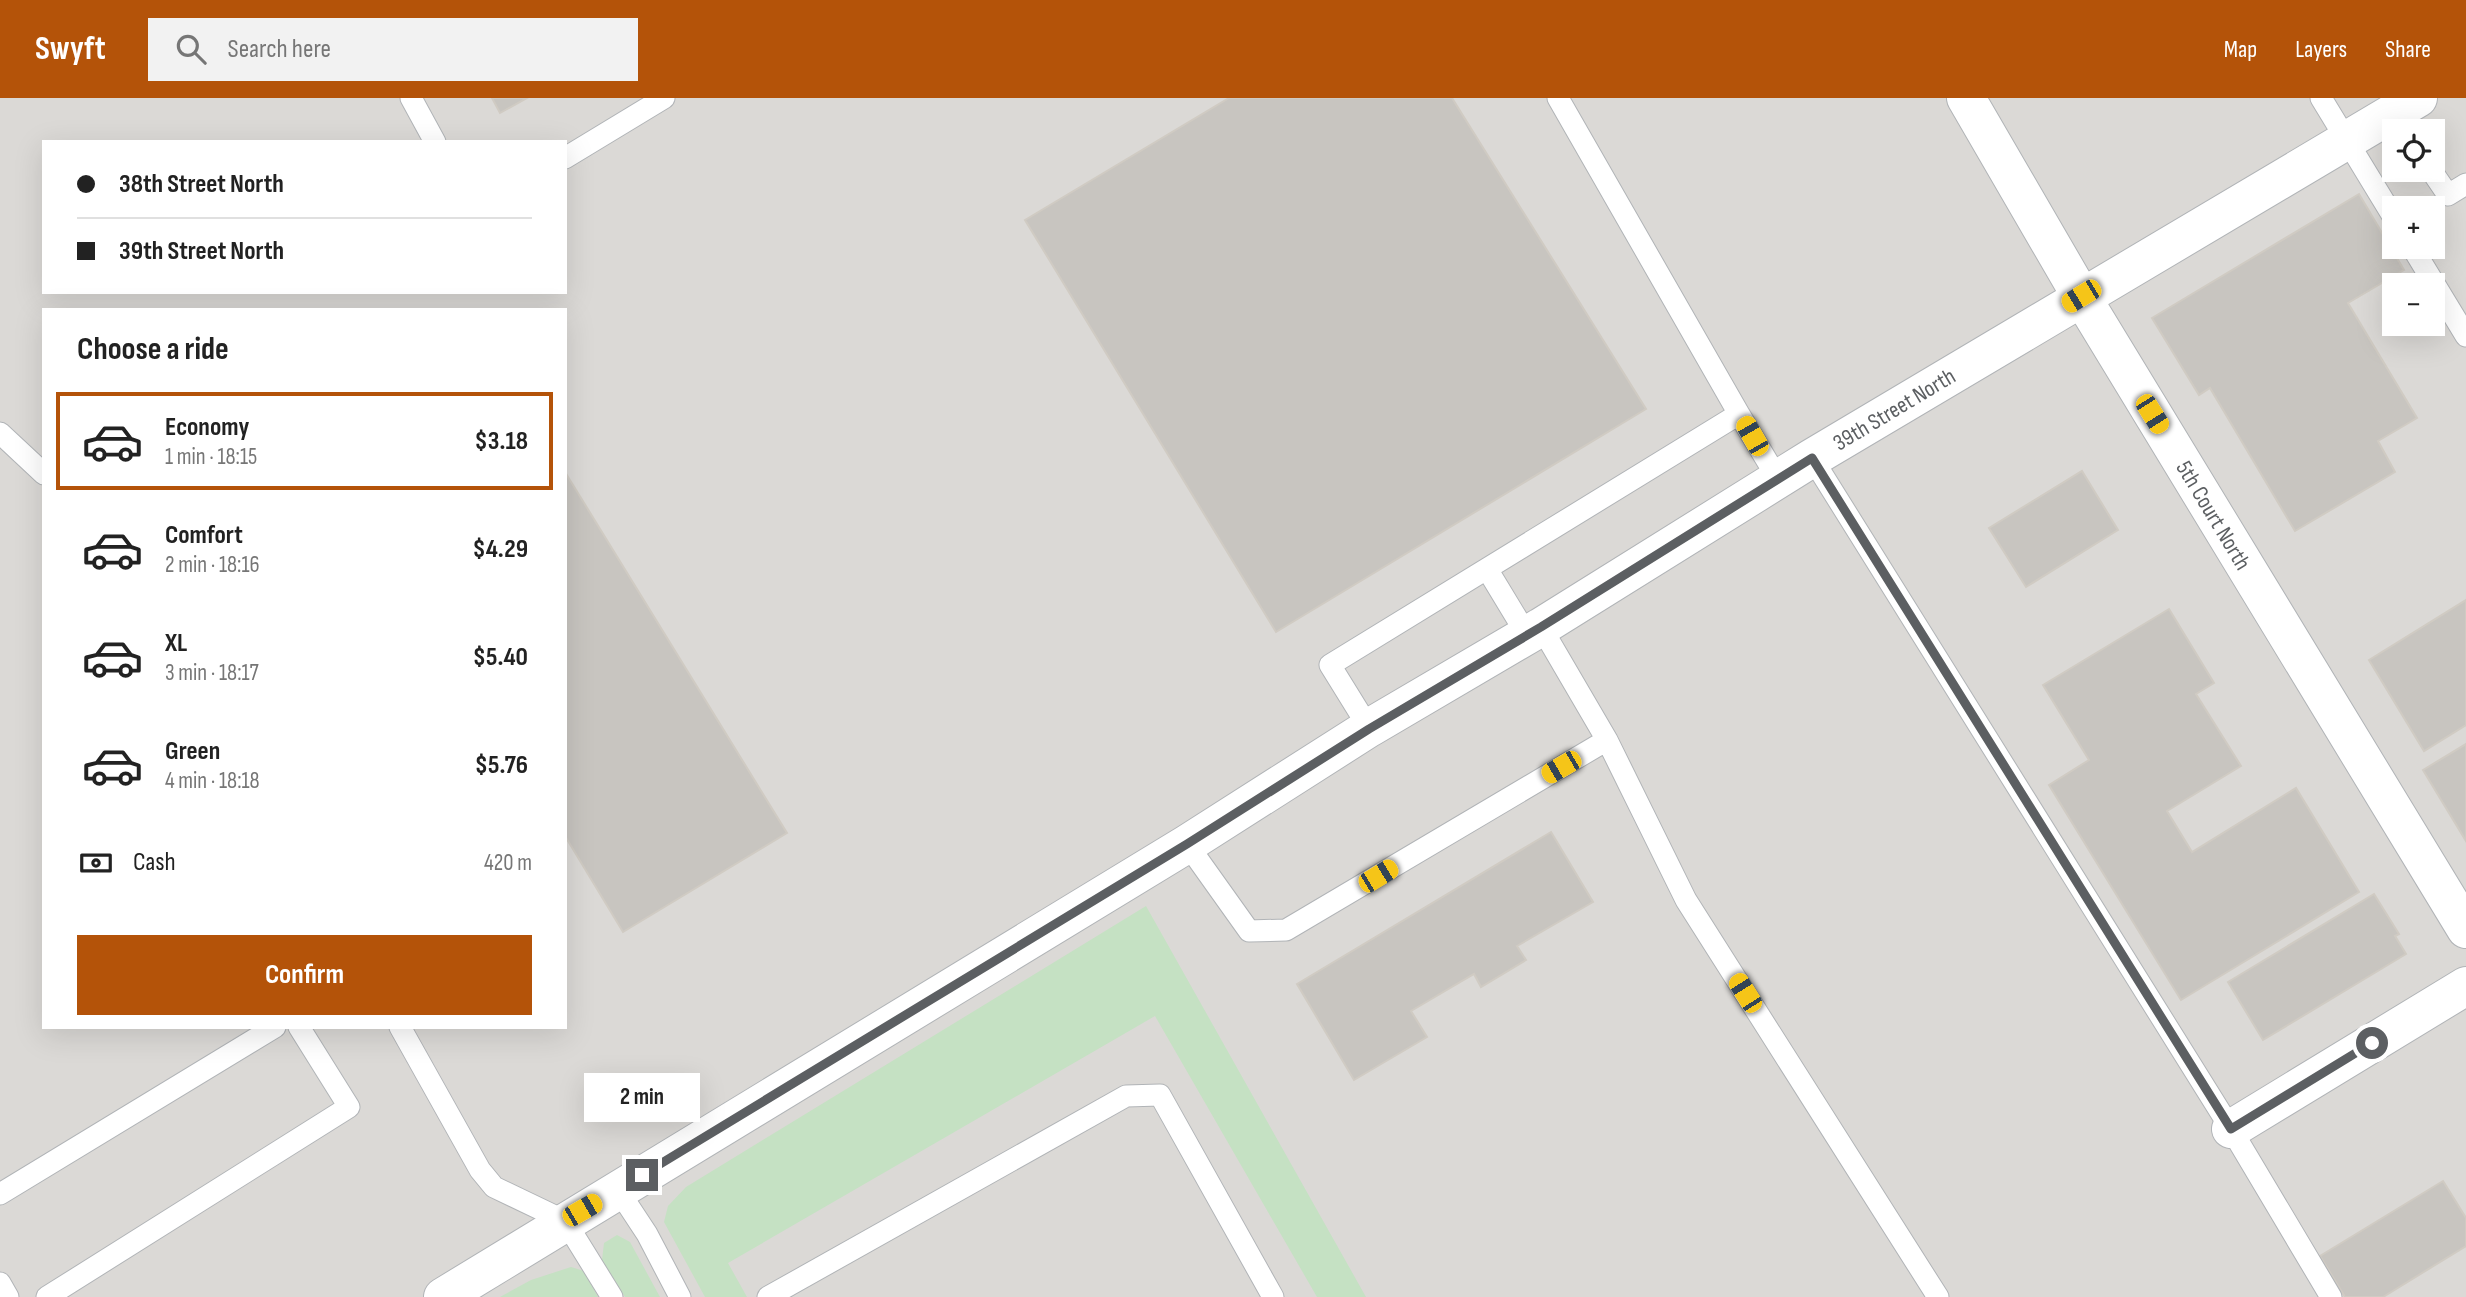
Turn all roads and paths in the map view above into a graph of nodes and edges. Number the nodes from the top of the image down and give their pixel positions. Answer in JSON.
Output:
{"nodes":[{"id":1,"x":411,"y":98,"type":"edge"},
{"id":2,"x":664,"y":98,"type":"edge"},
{"id":3,"x":1558,"y":98,"type":"edge"},
{"id":4,"x":1966,"y":98,"type":"edge"},
{"id":5,"x":2321,"y":98,"type":"edge"},
{"id":6,"x":2405,"y":114,"type":"edge"},
{"id":7,"x":434,"y":140,"type":"edge"},
{"id":8,"x":2347,"y":141,"type":"junction"},
{"id":9,"x":567,"y":157,"type":"edge"},
{"id":10,"x":2439,"y":182,"type":"edge"},
{"id":11,"x":2466,"y":184,"type":"edge"},
{"id":12,"x":2382,"y":198,"type":"edge"},
{"id":13,"x":2419,"y":259,"type":"edge"},
{"id":14,"x":2081,"y":296,"type":"junction"},
{"id":15,"x":2466,"y":336,"type":"edge"},
{"id":16,"x":1740,"y":414,"type":"junction"},
{"id":17,"x":0,"y":433,"type":"edge"},
{"id":18,"x":1812,"y":458,"type":"junction"},
{"id":19,"x":42,"y":472,"type":"edge"},
{"id":20,"x":1778,"y":479,"type":"junction"},
{"id":21,"x":1486,"y":569,"type":"junction"},
{"id":22,"x":1534,"y":631,"type":"junction"},
{"id":23,"x":1369,"y":729,"type":"junction"},
{"id":24,"x":1607,"y":740,"type":"junction"},
{"id":25,"x":1187,"y":844,"type":"junction"},
{"id":26,"x":2466,"y":929,"type":"edge"},
{"id":27,"x":2466,"y":986,"type":"edge"},
{"id":28,"x":272,"y":1029,"type":"edge"},
{"id":29,"x":300,"y":1029,"type":"edge"},
{"id":30,"x":401,"y":1029,"type":"edge"},
{"id":31,"x":2231,"y":1129,"type":"junction"},
{"id":32,"x":618,"y":1189,"type":"junction"},
{"id":33,"x":0,"y":1194,"type":"edge"},
{"id":34,"x":565,"y":1221,"type":"junction"},
{"id":35,"x":0,"y":1283,"type":"edge"},
{"id":36,"x":8,"y":1297,"type":"edge"},
{"id":37,"x":47,"y":1297,"type":"edge"},
{"id":38,"x":443,"y":1297,"type":"edge"},
{"id":39,"x":612,"y":1297,"type":"edge"},
{"id":40,"x":680,"y":1297,"type":"edge"},
{"id":41,"x":768,"y":1297,"type":"edge"},
{"id":42,"x":1273,"y":1297,"type":"edge"},
{"id":43,"x":1938,"y":1297,"type":"edge"},
{"id":44,"x":2331,"y":1297,"type":"edge"}],
"edges":[{"from":1,"to":7,"type":"lane"},
{"from":2,"to":9,"type":"lane"},
{"from":3,"to":16,"type":"lane"},
{"from":4,"to":14,"type":"street","name":"5th Court North"},
{"from":5,"to":8,"type":"lane"},
{"from":6,"to":8,"type":"street","name":"39th Street North"},
{"from":8,"to":12,"type":"lane"},
{"from":8,"to":14,"type":"street","name":"39th Street North"},
{"from":10,"to":11,"type":"lane"},
{"from":13,"to":15,"type":"lane"},
{"from":14,"to":18,"type":"street","name":"39th Street North"},
{"from":14,"to":26,"type":"street","name":"5th Court North"},
{"from":16,"to":20,"type":"lane"},
{"from":16,"to":21,"type":"lane"},
{"from":17,"to":19,"type":"lane"},
{"from":18,"to":20,"type":"street","name":"39th Street North"},
{"from":18,"to":31,"type":"lane"},
{"from":20,"to":22,"type":"street","name":"39th Street North"},
{"from":21,"to":22,"type":"lane"},
{"from":21,"to":23,"type":"lane"},
{"from":22,"to":23,"type":"street","name":"39th Street North"},
{"from":22,"to":24,"type":"lane"},
{"from":23,"to":25,"type":"street","name":"39th Street North"},
{"from":24,"to":25,"type":"lane"},
{"from":24,"to":43,"type":"lane"},
{"from":25,"to":32,"type":"street","name":"39th Street North"},
{"from":27,"to":31,"type":"street"},
{"from":28,"to":33,"type":"lane"},
{"from":29,"to":37,"type":"lane"},
{"from":30,"to":34,"type":"lane"},
{"from":31,"to":44,"type":"lane"},
{"from":32,"to":34,"type":"street","name":"39th Street North"},
{"from":32,"to":40,"type":"lane"},
{"from":34,"to":38,"type":"street","name":"39th Street North"},
{"from":34,"to":39,"type":"lane"},
{"from":35,"to":36,"type":"lane"},
{"from":41,"to":42,"type":"lane"}]}
